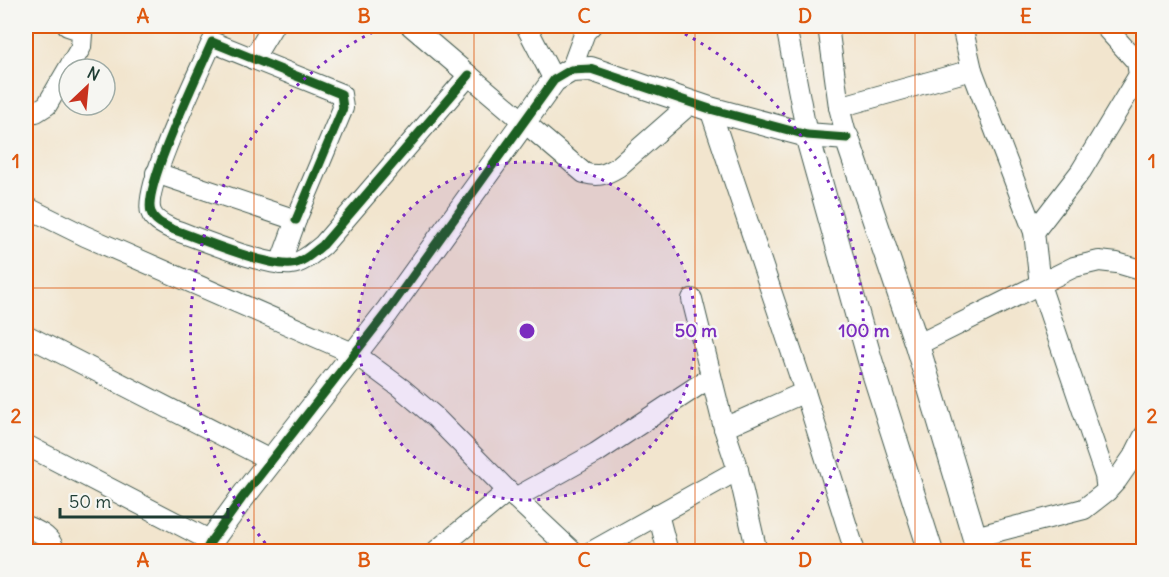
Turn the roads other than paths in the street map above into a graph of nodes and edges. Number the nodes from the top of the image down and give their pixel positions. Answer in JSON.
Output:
{"nodes":[{"id":1,"x":68,"y":26,"type":"edge"},
{"id":2,"x":273,"y":26,"type":"edge"},
{"id":3,"x":411,"y":26,"type":"edge"},
{"id":4,"x":526,"y":26,"type":"edge"},
{"id":5,"x":591,"y":26,"type":"edge"},
{"id":6,"x":786,"y":26,"type":"edge"},
{"id":7,"x":828,"y":26,"type":"edge"},
{"id":8,"x":962,"y":26,"type":"edge"},
{"id":9,"x":1105,"y":26,"type":"edge"},
{"id":10,"x":253,"y":59,"type":"junction"},
{"id":11,"x":972,"y":70,"type":"junction"},
{"id":12,"x":469,"y":75,"type":"junction"},
{"id":13,"x":563,"y":75,"type":"junction"},
{"id":14,"x":700,"y":106,"type":"junction"},
{"id":15,"x":839,"y":107,"type":"junction"},
{"id":16,"x":26,"y":113,"type":"edge"},
{"id":17,"x":524,"y":122,"type":"junction"},
{"id":18,"x":807,"y":135,"type":"junction"},
{"id":19,"x":847,"y":138,"type":"junction"},
{"id":20,"x":156,"y":173,"type":"junction"},
{"id":21,"x":26,"y":207,"type":"edge"},
{"id":22,"x":296,"y":220,"type":"junction"},
{"id":23,"x":1034,"y":232,"type":"junction"},
{"id":24,"x":280,"y":264,"type":"junction"},
{"id":25,"x":1143,"y":271,"type":"edge"},
{"id":26,"x":1041,"y":285,"type":"junction"},
{"id":27,"x":692,"y":299,"type":"dead end"},
{"id":28,"x":26,"y":335,"type":"edge"},
{"id":29,"x":917,"y":345,"type":"junction"},
{"id":30,"x":355,"y":354,"type":"junction"},
{"id":31,"x":711,"y":377,"type":"junction"},
{"id":32,"x":805,"y":392,"type":"junction"},
{"id":33,"x":724,"y":428,"type":"junction"},
{"id":34,"x":1143,"y":436,"type":"edge"},
{"id":35,"x":26,"y":445,"type":"edge"},
{"id":36,"x":272,"y":461,"type":"junction"},
{"id":37,"x":738,"y":470,"type":"junction"},
{"id":38,"x":1107,"y":491,"type":"junction"},
{"id":39,"x":511,"y":494,"type":"junction"},
{"id":40,"x":658,"y":514,"type":"junction"},
{"id":41,"x":26,"y":526,"type":"edge"},
{"id":42,"x":977,"y":544,"type":"edge"},
{"id":43,"x":208,"y":546,"type":"edge"},
{"id":44,"x":55,"y":552,"type":"edge"},
{"id":45,"x":435,"y":552,"type":"edge"},
{"id":46,"x":573,"y":552,"type":"edge"},
{"id":47,"x":591,"y":552,"type":"edge"},
{"id":48,"x":668,"y":552,"type":"edge"},
{"id":49,"x":757,"y":552,"type":"edge"},
{"id":50,"x":855,"y":552,"type":"edge"},
{"id":51,"x":931,"y":552,"type":"edge"}],
"edges":[{"from":1,"to":16,"type":"street"},
{"from":2,"to":10,"type":"street"},
{"from":3,"to":12,"type":"street"},
{"from":4,"to":13,"type":"street"},
{"from":5,"to":13,"type":"street"},
{"from":6,"to":18,"type":"street"},
{"from":7,"to":15,"type":"street"},
{"from":8,"to":11,"type":"street"},
{"from":9,"to":23,"type":"street"},
{"from":10,"to":20,"type":"street"},
{"from":10,"to":22,"type":"street"},
{"from":11,"to":15,"type":"street"},
{"from":11,"to":23,"type":"street"},
{"from":12,"to":17,"type":"street"},
{"from":12,"to":24,"type":"street"},
{"from":13,"to":14,"type":"street"},
{"from":13,"to":17,"type":"street"},
{"from":14,"to":17,"type":"street"},
{"from":14,"to":18,"type":"street"},
{"from":14,"to":32,"type":"street"},
{"from":15,"to":19,"type":"street"},
{"from":17,"to":30,"type":"street"},
{"from":18,"to":19,"type":"street"},
{"from":18,"to":51,"type":"street"},
{"from":19,"to":29,"type":"street"},
{"from":20,"to":22,"type":"street"},
{"from":20,"to":24,"type":"street"},
{"from":21,"to":30,"type":"street"},
{"from":22,"to":24,"type":"street"},
{"from":23,"to":26,"type":"street"},
{"from":25,"to":26,"type":"street"},
{"from":26,"to":29,"type":"street"},
{"from":26,"to":38,"type":"street"},
{"from":27,"to":31,"type":"street"},
{"from":28,"to":36,"type":"street"},
{"from":29,"to":42,"type":"street"},
{"from":30,"to":36,"type":"street"},
{"from":30,"to":39,"type":"street"},
{"from":31,"to":33,"type":"street"},
{"from":31,"to":39,"type":"street"},
{"from":32,"to":33,"type":"street"},
{"from":32,"to":50,"type":"street"},
{"from":33,"to":37,"type":"street"},
{"from":34,"to":38,"type":"street"},
{"from":35,"to":43,"type":"street"},
{"from":36,"to":43,"type":"street"},
{"from":37,"to":40,"type":"street"},
{"from":37,"to":49,"type":"street"},
{"from":38,"to":42,"type":"street"},
{"from":39,"to":45,"type":"street"},
{"from":39,"to":46,"type":"street"},
{"from":40,"to":47,"type":"street"},
{"from":40,"to":48,"type":"street"},
{"from":41,"to":44,"type":"street"}]}
